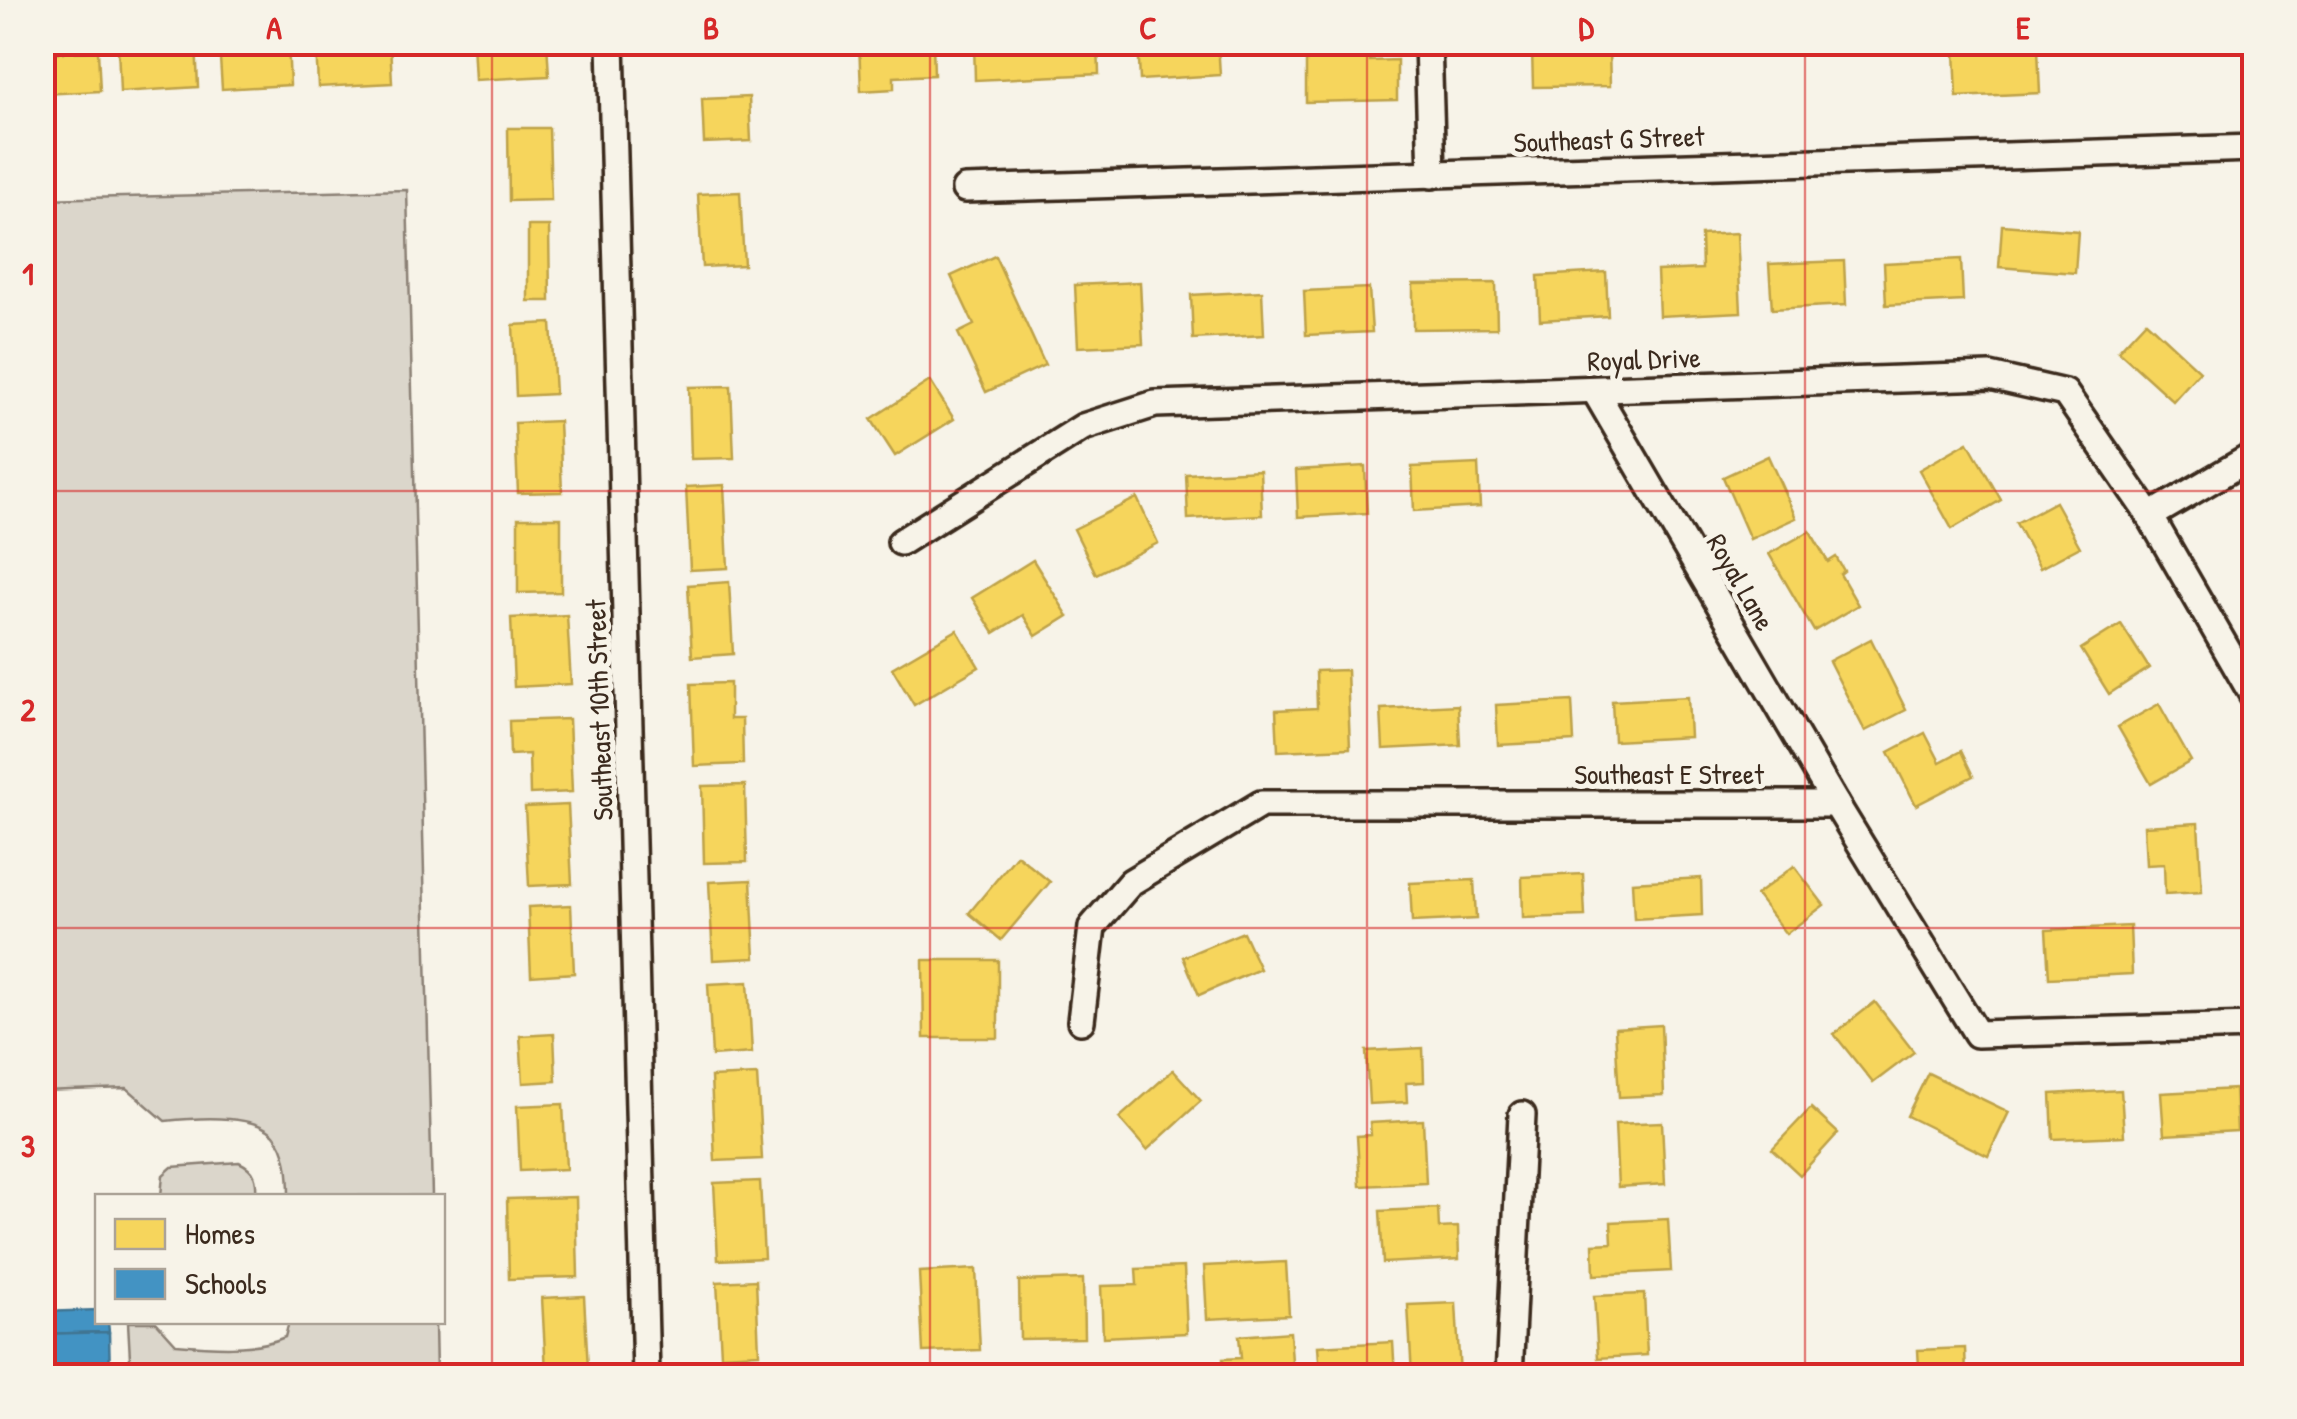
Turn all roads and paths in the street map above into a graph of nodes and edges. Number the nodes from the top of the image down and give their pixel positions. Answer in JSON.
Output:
{"nodes":[{"id":1,"x":610,"y":42,"type":"edge"},
{"id":2,"x":1428,"y":42,"type":"edge"},
{"id":3,"x":2254,"y":148,"type":"edge"},
{"id":4,"x":1432,"y":175,"type":"junction"},
{"id":5,"x":966,"y":189,"type":"dead end"},
{"id":6,"x":1595,"y":391,"type":"junction"},
{"id":7,"x":2254,"y":455,"type":"edge"},
{"id":8,"x":2150,"y":516,"type":"junction"},
{"id":9,"x":902,"y":542,"type":"dead end"},
{"id":10,"x":2254,"y":697,"type":"edge"},
{"id":11,"x":1836,"y":804,"type":"junction"},
{"id":12,"x":1081,"y":1021,"type":"dead end"},
{"id":13,"x":2254,"y":1026,"type":"edge"},
{"id":14,"x":1522,"y":1116,"type":"dead end"},
{"id":15,"x":646,"y":1376,"type":"edge"},
{"id":16,"x":1508,"y":1376,"type":"edge"}],
"edges":[{"from":1,"to":15,"type":"street","name":"Southeast 10th Street"},
{"from":2,"to":4,"type":"street"},
{"from":3,"to":4,"type":"street","name":"Southeast G Street"},
{"from":4,"to":5,"type":"street","name":"Southeast G Street"},
{"from":6,"to":8,"type":"street","name":"Royal Drive"},
{"from":6,"to":9,"type":"street","name":"Royal Drive"},
{"from":6,"to":11,"type":"street","name":"Royal Lane"},
{"from":7,"to":8,"type":"street"},
{"from":8,"to":10,"type":"street","name":"Royal Drive"},
{"from":11,"to":12,"type":"street","name":"Southeast E Street"},
{"from":11,"to":13,"type":"street"},
{"from":14,"to":16,"type":"street"}]}
